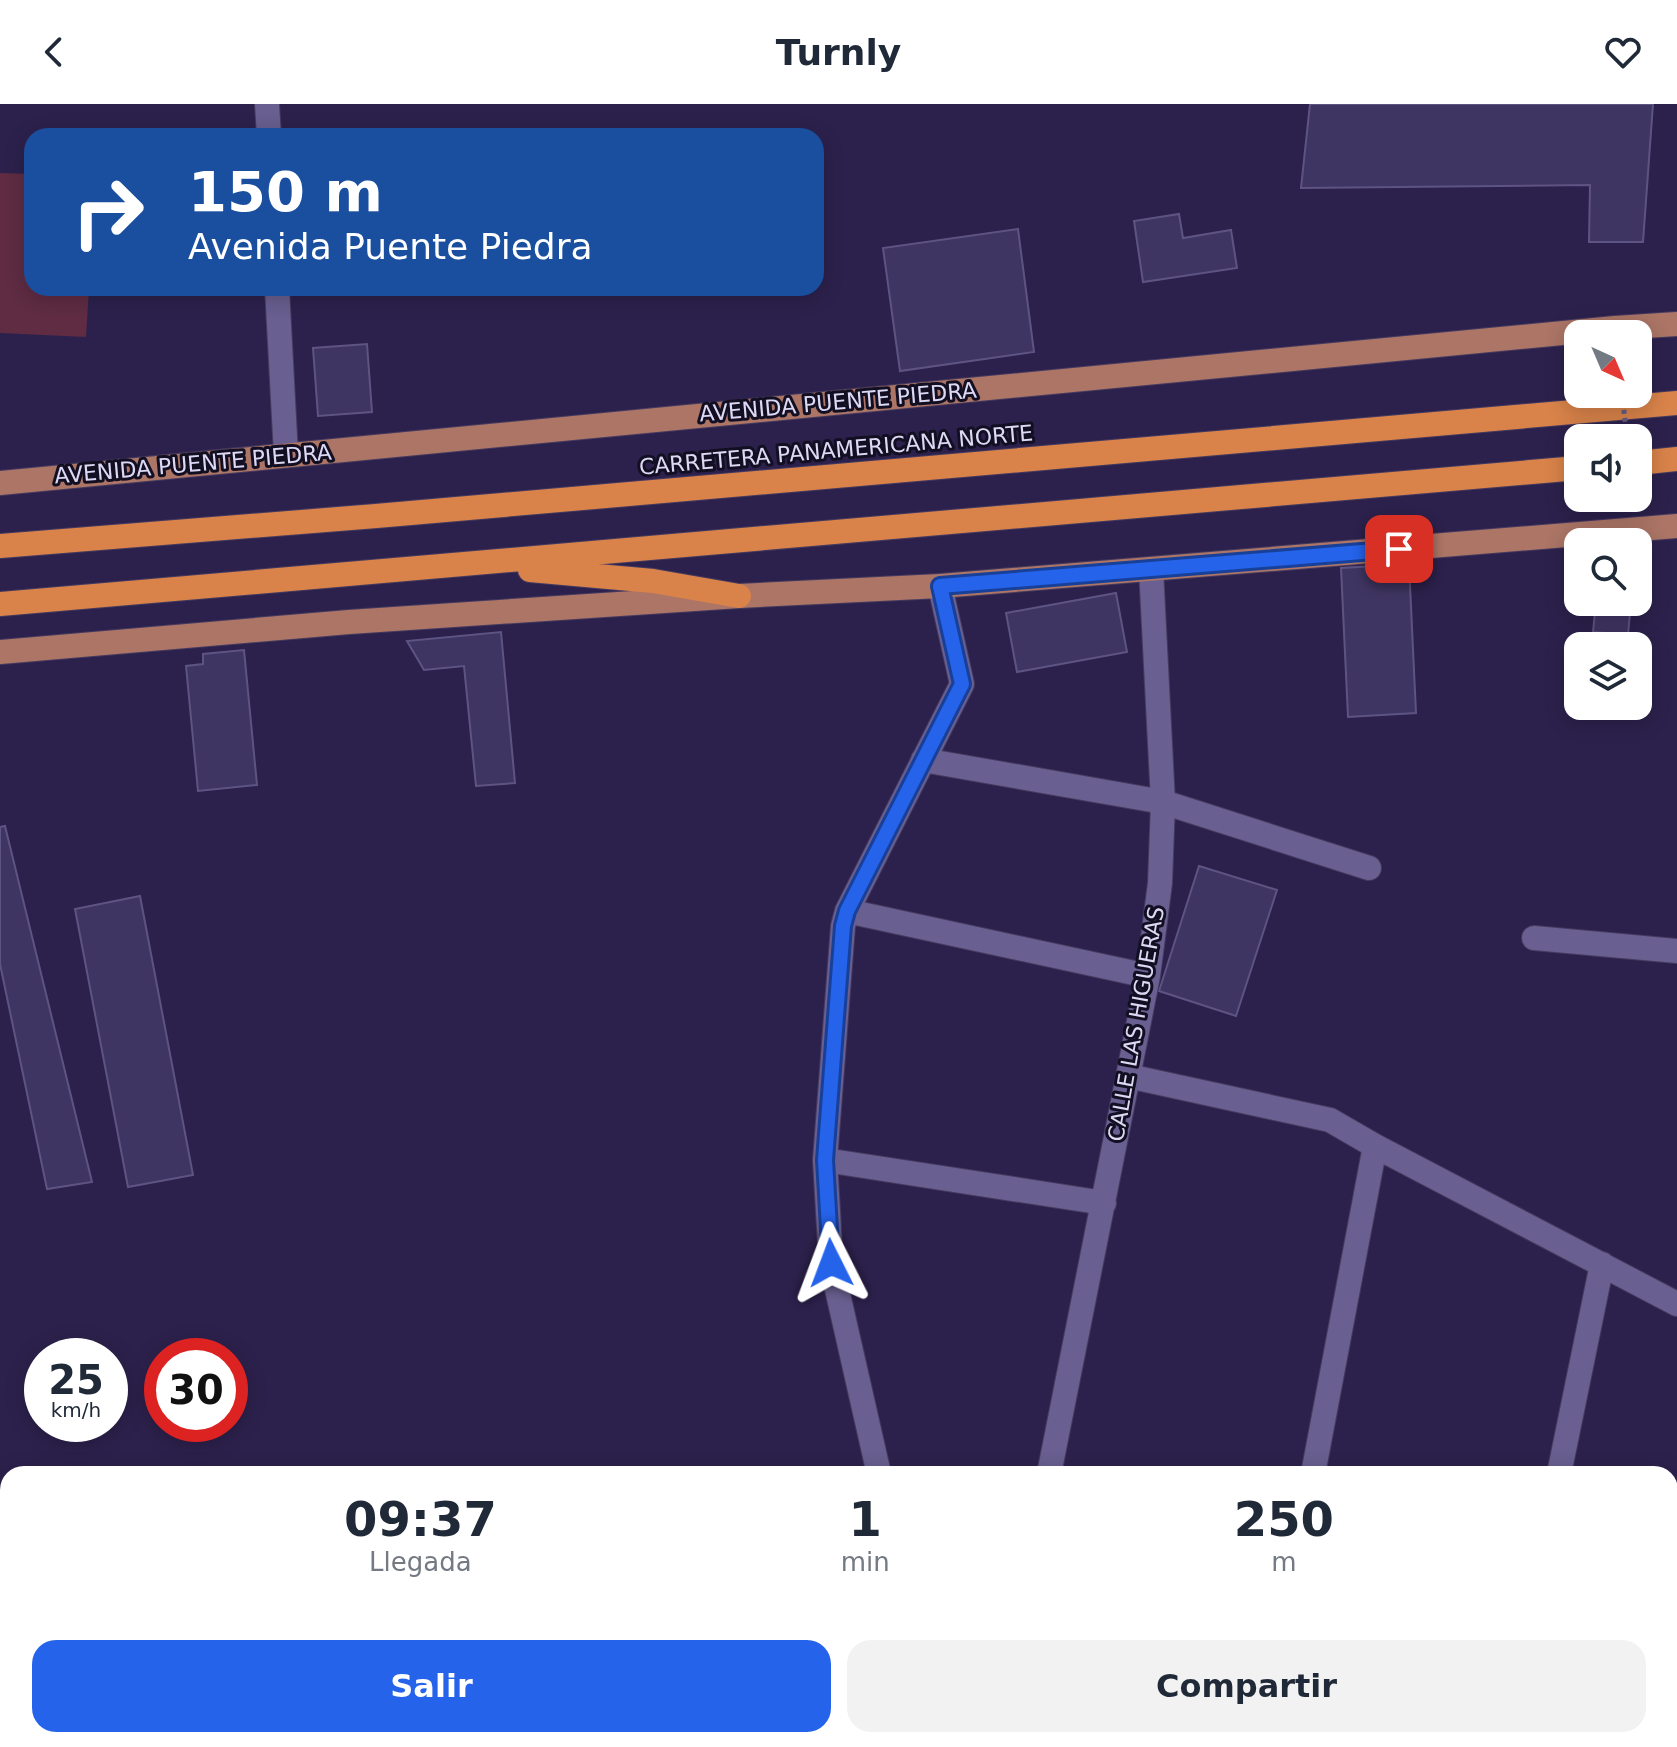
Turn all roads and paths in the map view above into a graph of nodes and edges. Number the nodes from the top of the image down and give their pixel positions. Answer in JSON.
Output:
{"nodes":[{"id":1,"x":267,"y":104,"type":"edge"},
{"id":2,"x":268,"y":128,"type":"edge"},
{"id":3,"x":277,"y":296,"type":"edge"},
{"id":4,"x":1677,"y":324,"type":"edge"},
{"id":5,"x":1677,"y":403,"type":"edge"},
{"id":6,"x":286,"y":455,"type":"junction"},
{"id":7,"x":1677,"y":459,"type":"edge"},
{"id":8,"x":1652,"y":462,"type":"edge"},
{"id":9,"x":1564,"y":469,"type":"edge"},
{"id":10,"x":0,"y":483,"type":"edge"},
{"id":11,"x":1677,"y":526,"type":"edge"},
{"id":12,"x":0,"y":546,"type":"edge"},
{"id":13,"x":464,"y":565,"type":"junction"},
{"id":14,"x":1151,"y":569,"type":"junction"},
{"id":15,"x":940,"y":586,"type":"junction"},
{"id":16,"x":739,"y":596,"type":"junction"},
{"id":17,"x":0,"y":604,"type":"edge"},
{"id":18,"x":0,"y":652,"type":"edge"},
{"id":19,"x":923,"y":760,"type":"junction"},
{"id":20,"x":1163,"y":802,"type":"junction"},
{"id":21,"x":1369,"y":868,"type":"dead end"},
{"id":22,"x":847,"y":911,"type":"junction"},
{"id":23,"x":1534,"y":938,"type":"dead end"},
{"id":24,"x":1677,"y":951,"type":"edge"},
{"id":25,"x":1148,"y":976,"type":"junction"},
{"id":26,"x":1128,"y":1076,"type":"junction"},
{"id":27,"x":1375,"y":1146,"type":"junction"},
{"id":28,"x":825,"y":1160,"type":"junction"},
{"id":29,"x":1104,"y":1203,"type":"junction"},
{"id":30,"x":1602,"y":1264,"type":"junction"},
{"id":31,"x":1677,"y":1304,"type":"edge"},
{"id":32,"x":877,"y":1466,"type":"edge"},
{"id":33,"x":1051,"y":1466,"type":"edge"},
{"id":34,"x":1315,"y":1466,"type":"edge"},
{"id":35,"x":1561,"y":1466,"type":"edge"}],
"edges":[{"from":1,"to":2,"type":"street"},
{"from":3,"to":6,"type":"street"},
{"from":4,"to":6,"type":"main road","name":"AVENIDA PUENTE PIEDRA"},
{"from":5,"to":12,"type":"highway","name":"CARRETERA PANAMERICANA NORTE"},
{"from":6,"to":10,"type":"main road","name":"AVENIDA PUENTE PIEDRA"},
{"from":7,"to":8,"type":"highway"},
{"from":9,"to":13,"type":"highway"},
{"from":11,"to":14,"type":"main road"},
{"from":13,"to":16,"type":"highway"},
{"from":13,"to":17,"type":"highway"},
{"from":14,"to":15,"type":"main road"},
{"from":14,"to":20,"type":"street","name":"CALLE LAS HIGUERAS"},
{"from":15,"to":16,"type":"main road"},
{"from":15,"to":19,"type":"street"},
{"from":16,"to":18,"type":"main road"},
{"from":19,"to":20,"type":"street"},
{"from":19,"to":22,"type":"street"},
{"from":20,"to":21,"type":"street"},
{"from":20,"to":25,"type":"street","name":"CALLE LAS HIGUERAS"},
{"from":22,"to":25,"type":"street"},
{"from":22,"to":28,"type":"street"},
{"from":23,"to":24,"type":"street"},
{"from":25,"to":26,"type":"street","name":"CALLE LAS HIGUERAS"},
{"from":26,"to":27,"type":"street"},
{"from":26,"to":29,"type":"street","name":"CALLE LAS HIGUERAS"},
{"from":27,"to":30,"type":"street"},
{"from":27,"to":34,"type":"street"},
{"from":28,"to":29,"type":"street"},
{"from":28,"to":32,"type":"street"},
{"from":29,"to":33,"type":"street","name":"CALLE LAS HIGUERAS"},
{"from":30,"to":31,"type":"street"},
{"from":30,"to":35,"type":"street"}]}
